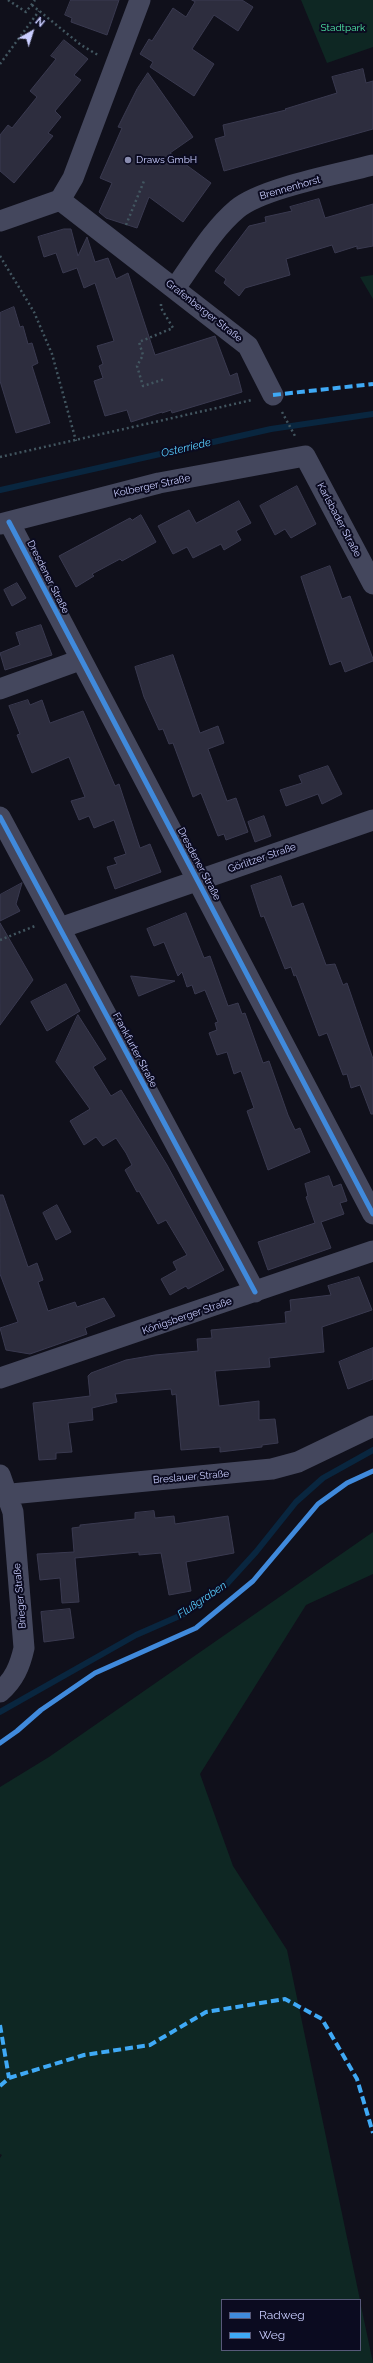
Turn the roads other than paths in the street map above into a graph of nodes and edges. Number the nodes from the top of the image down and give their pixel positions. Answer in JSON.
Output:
{"nodes":[{"id":1,"x":140,"y":0,"type":"edge"},
{"id":2,"x":373,"y":165,"type":"edge"},
{"id":3,"x":60,"y":200,"type":"junction"},
{"id":4,"x":0,"y":221,"type":"edge"},
{"id":5,"x":169,"y":283,"type":"junction"},
{"id":6,"x":273,"y":395,"type":"road end"},
{"id":7,"x":305,"y":456,"type":"joint"},
{"id":8,"x":4,"y":523,"type":"edge"},
{"id":9,"x":373,"y":584,"type":"edge"},
{"id":10,"x":80,"y":660,"type":"junction"},
{"id":11,"x":0,"y":689,"type":"edge"},
{"id":12,"x":0,"y":817,"type":"edge"},
{"id":13,"x":373,"y":820,"type":"edge"},
{"id":14,"x":198,"y":880,"type":"junction"},
{"id":15,"x":56,"y":922,"type":"junction"},
{"id":16,"x":373,"y":1214,"type":"edge"},
{"id":17,"x":373,"y":1251,"type":"edge"},
{"id":18,"x":255,"y":1292,"type":"junction"},
{"id":19,"x":0,"y":1378,"type":"edge"},
{"id":20,"x":373,"y":1426,"type":"edge"},
{"id":21,"x":2,"y":1488,"type":"edge"},
{"id":22,"x":0,"y":1692,"type":"edge"}],
"edges":[{"from":1,"to":3,"type":"street"},
{"from":2,"to":5,"type":"street","name":"Brennenhorst"},
{"from":3,"to":4,"type":"street"},
{"from":3,"to":5,"type":"street","name":"Grafenberger Straße"},
{"from":5,"to":6,"type":"street","name":"Grafenberger Straße"},
{"from":7,"to":8,"type":"street","name":"Kolberger Straße"},
{"from":7,"to":9,"type":"street","name":"Karlsbader Straße"},
{"from":8,"to":10,"type":"street","name":"Dresdener Straße"},
{"from":10,"to":11,"type":"street"},
{"from":10,"to":14,"type":"street","name":"Dresdener Straße"},
{"from":12,"to":15,"type":"street","name":"Frankfurter Straße"},
{"from":13,"to":14,"type":"street","name":"Görlitzer Straße"},
{"from":14,"to":15,"type":"street","name":"Görlitzer Straße"},
{"from":14,"to":16,"type":"street","name":"Dresdener Straße"},
{"from":15,"to":18,"type":"street","name":"Frankfurter Straße"},
{"from":17,"to":18,"type":"street","name":"Königsberger Straße"},
{"from":18,"to":19,"type":"street","name":"Königsberger Straße"},
{"from":20,"to":21,"type":"street","name":"Breslauer Straße"},
{"from":21,"to":22,"type":"street","name":"Brieger Straße"}]}
